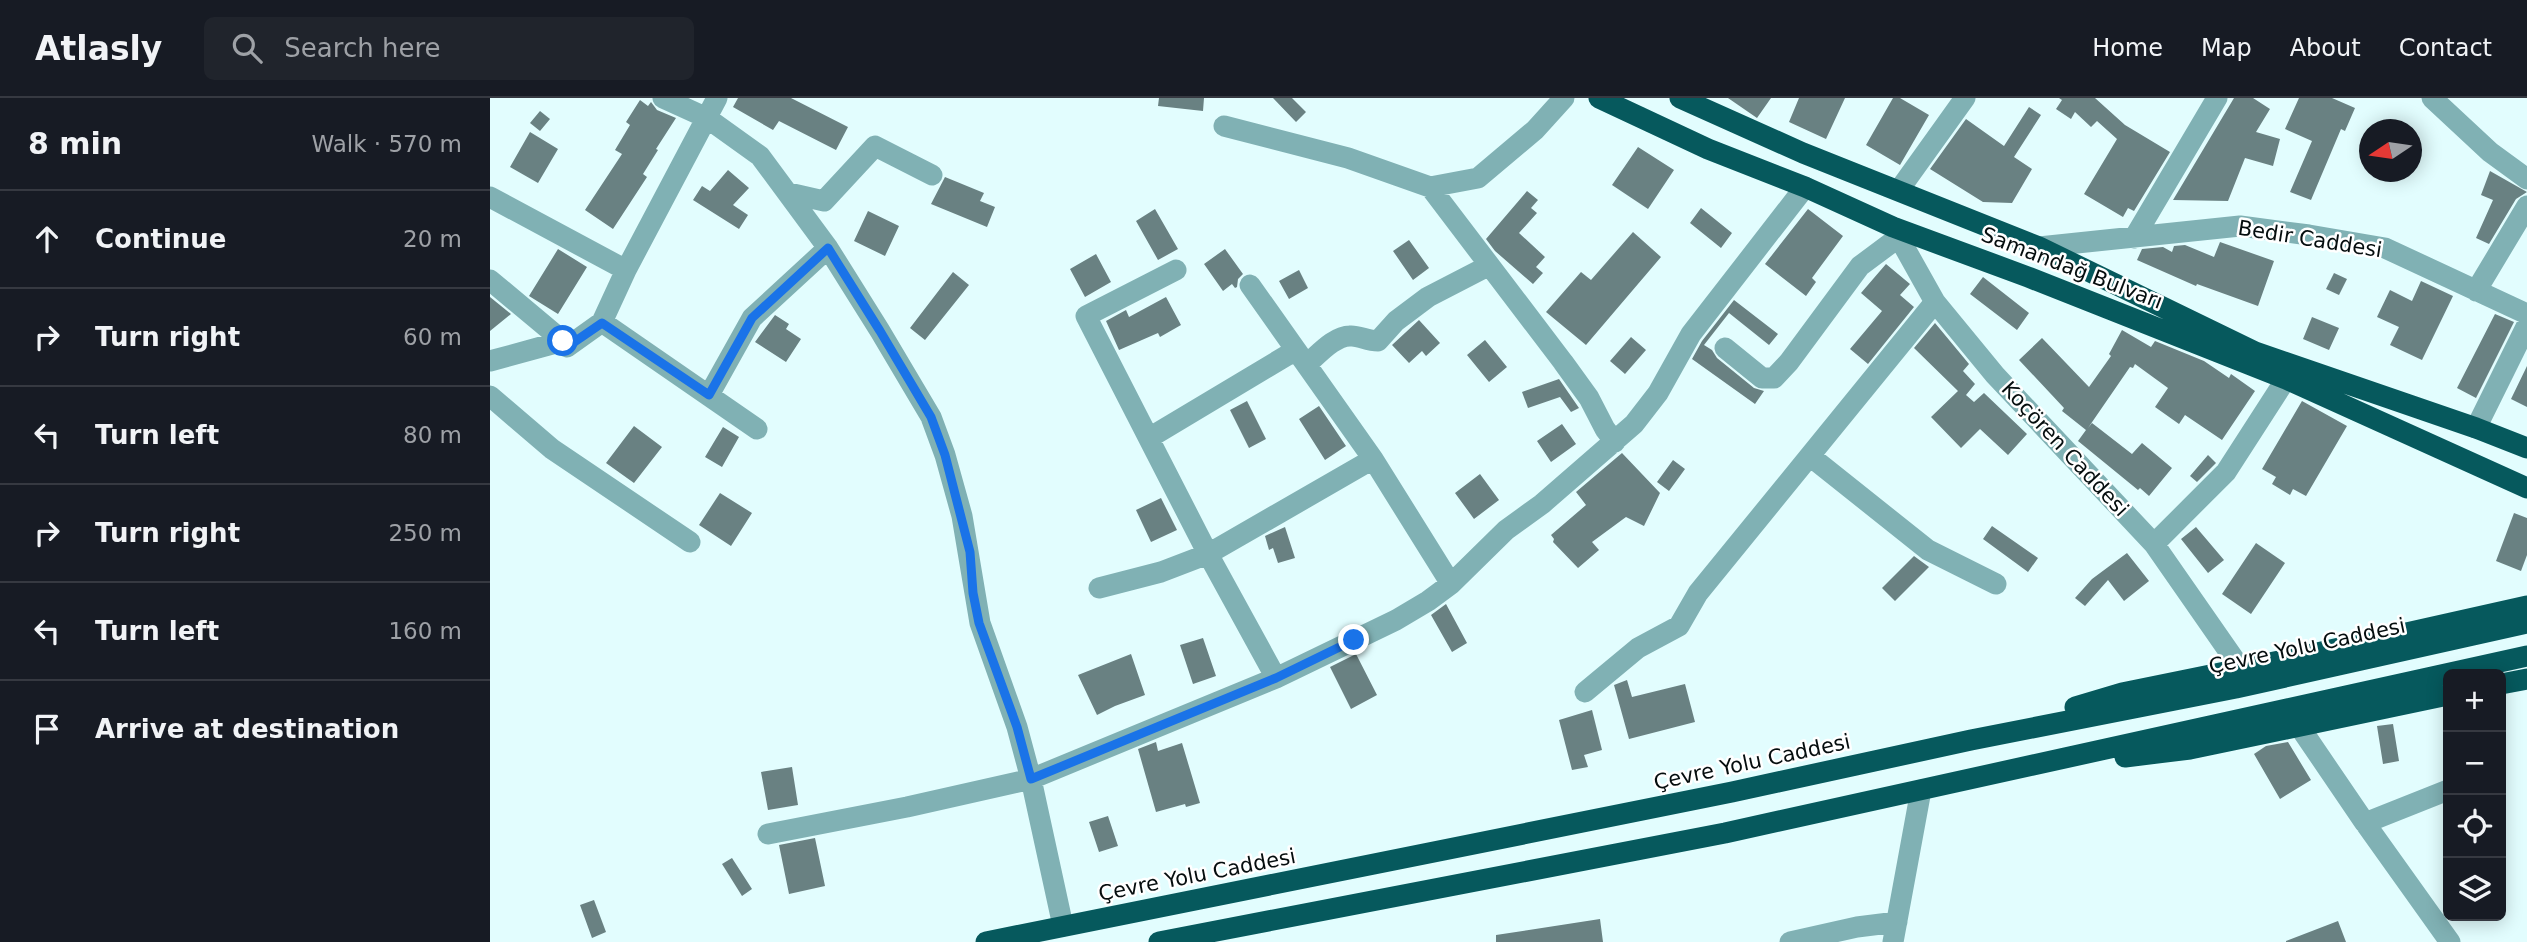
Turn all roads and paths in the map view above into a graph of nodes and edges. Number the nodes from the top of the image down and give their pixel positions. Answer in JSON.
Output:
{"nodes":[{"id":1,"x":663,"y":98,"type":"edge"},
{"id":2,"x":717,"y":98,"type":"edge"},
{"id":3,"x":1564,"y":98,"type":"edge"},
{"id":4,"x":1599,"y":98,"type":"edge"},
{"id":5,"x":1680,"y":98,"type":"edge"},
{"id":6,"x":1965,"y":98,"type":"edge"},
{"id":7,"x":2217,"y":98,"type":"edge"},
{"id":8,"x":2432,"y":98,"type":"edge"},
{"id":9,"x":707,"y":118,"type":"junction"},
{"id":10,"x":1224,"y":126,"type":"dead end"},
{"id":11,"x":932,"y":175,"type":"dead end"},
{"id":12,"x":2527,"y":179,"type":"edge"},
{"id":13,"x":1430,"y":187,"type":"junction"},
{"id":14,"x":1805,"y":187,"type":"junction"},
{"id":15,"x":1899,"y":190,"type":"junction"},
{"id":16,"x":789,"y":193,"type":"junction"},
{"id":17,"x":490,"y":197,"type":"edge"},
{"id":18,"x":2527,"y":206,"type":"edge"},
{"id":19,"x":1896,"y":232,"type":"junction"},
{"id":20,"x":2134,"y":238,"type":"junction"},
{"id":21,"x":2039,"y":247,"type":"junction"},
{"id":22,"x":828,"y":248,"type":"junction"},
{"id":23,"x":1488,"y":265,"type":"junction"},
{"id":24,"x":626,"y":270,"type":"junction"},
{"id":25,"x":1176,"y":270,"type":"dead end"},
{"id":26,"x":490,"y":279,"type":"edge"},
{"id":27,"x":1250,"y":285,"type":"dead end"},
{"id":28,"x":2476,"y":291,"type":"junction"},
{"id":29,"x":1935,"y":302,"type":"junction"},
{"id":30,"x":2527,"y":314,"type":"edge"},
{"id":31,"x":602,"y":323,"type":"junction"},
{"id":32,"x":2527,"y":325,"type":"edge"},
{"id":33,"x":563,"y":341,"type":"junction"},
{"id":34,"x":1725,"y":348,"type":"dead end"},
{"id":35,"x":1301,"y":357,"type":"junction"},
{"id":36,"x":490,"y":361,"type":"edge"},
{"id":37,"x":2286,"y":379,"type":"junction"},
{"id":38,"x":709,"y":395,"type":"junction"},
{"id":39,"x":490,"y":396,"type":"edge"},
{"id":40,"x":2476,"y":428,"type":"junction"},
{"id":41,"x":757,"y":429,"type":"dead end"},
{"id":42,"x":1149,"y":438,"type":"junction"},
{"id":43,"x":1615,"y":442,"type":"junction"},
{"id":44,"x":2527,"y":448,"type":"edge"},
{"id":45,"x":1810,"y":456,"type":"junction"},
{"id":46,"x":1373,"y":459,"type":"junction"},
{"id":47,"x":2527,"y":488,"type":"edge"},
{"id":48,"x":690,"y":542,"type":"dead end"},
{"id":49,"x":2154,"y":544,"type":"junction"},
{"id":50,"x":1208,"y":554,"type":"junction"},
{"id":51,"x":1451,"y":584,"type":"junction"},
{"id":52,"x":1996,"y":584,"type":"dead end"},
{"id":53,"x":1099,"y":588,"type":"dead end"},
{"id":54,"x":2527,"y":606,"type":"edge"},
{"id":55,"x":2527,"y":623,"type":"edge"},
{"id":56,"x":2527,"y":656,"type":"edge"},
{"id":57,"x":2241,"y":668,"type":"junction"},
{"id":58,"x":1276,"y":678,"type":"junction"},
{"id":59,"x":2527,"y":679,"type":"edge"},
{"id":60,"x":2506,"y":683,"type":"edge"},
{"id":61,"x":1585,"y":692,"type":"dead end"},
{"id":62,"x":2443,"y":696,"type":"edge"},
{"id":63,"x":2300,"y":726,"type":"junction"},
{"id":64,"x":1971,"y":740,"type":"junction"},
{"id":65,"x":1994,"y":774,"type":"junction"},
{"id":66,"x":1031,"y":779,"type":"junction"},
{"id":67,"x":1921,"y":790,"type":"junction"},
{"id":68,"x":2443,"y":792,"type":"edge"},
{"id":69,"x":2365,"y":823,"type":"junction"},
{"id":70,"x":768,"y":834,"type":"dead end"},
{"id":71,"x":1063,"y":926,"type":"junction"},
{"id":72,"x":1895,"y":932,"type":"edge"},
{"id":73,"x":986,"y":942,"type":"edge"},
{"id":74,"x":1160,"y":942,"type":"edge"},
{"id":75,"x":1790,"y":942,"type":"edge"},
{"id":76,"x":2450,"y":942,"type":"edge"}],
"edges":[{"from":1,"to":9,"type":"street"},
{"from":2,"to":9,"type":"street"},
{"from":3,"to":13,"type":"street"},
{"from":4,"to":14,"type":"highway","name":"Samandağ Bulvarı"},
{"from":5,"to":15,"type":"highway","name":"Samandağ Bulvarı"},
{"from":6,"to":15,"type":"street"},
{"from":7,"to":20,"type":"street"},
{"from":8,"to":12,"type":"street"},
{"from":9,"to":16,"type":"street"},
{"from":9,"to":24,"type":"street"},
{"from":10,"to":13,"type":"street"},
{"from":11,"to":16,"type":"street"},
{"from":13,"to":23,"type":"street"},
{"from":14,"to":19,"type":"highway","name":"Samandağ Bulvarı"},
{"from":14,"to":43,"type":"street"},
{"from":15,"to":21,"type":"highway","name":"Samandağ Bulvarı"},
{"from":16,"to":22,"type":"street"},
{"from":17,"to":24,"type":"street"},
{"from":18,"to":28,"type":"street"},
{"from":19,"to":29,"type":"street","name":"Koçören Caddesi"},
{"from":19,"to":34,"type":"street"},
{"from":19,"to":37,"type":"highway","name":"Samandağ Bulvarı"},
{"from":20,"to":21,"type":"street","name":"Bedir Caddesi"},
{"from":20,"to":28,"type":"street","name":"Bedir Caddesi"},
{"from":21,"to":40,"type":"highway","name":"Samandağ Bulvarı"},
{"from":22,"to":38,"type":"street"},
{"from":22,"to":66,"type":"street"},
{"from":23,"to":35,"type":"street"},
{"from":23,"to":43,"type":"street"},
{"from":24,"to":31,"type":"street"},
{"from":25,"to":42,"type":"street"},
{"from":26,"to":33,"type":"street"},
{"from":27,"to":35,"type":"street"},
{"from":28,"to":30,"type":"street","name":"Bedir Caddesi"},
{"from":29,"to":45,"type":"street"},
{"from":29,"to":49,"type":"street","name":"Koçören Caddesi"},
{"from":31,"to":33,"type":"street"},
{"from":31,"to":38,"type":"street"},
{"from":32,"to":40,"type":"street"},
{"from":33,"to":36,"type":"street"},
{"from":35,"to":42,"type":"street"},
{"from":35,"to":46,"type":"street"},
{"from":37,"to":47,"type":"highway","name":"Samandağ Bulvarı"},
{"from":37,"to":49,"type":"street"},
{"from":38,"to":41,"type":"street"},
{"from":39,"to":48,"type":"street"},
{"from":40,"to":44,"type":"highway","name":"Samandağ Bulvarı"},
{"from":42,"to":50,"type":"street"},
{"from":43,"to":51,"type":"street"},
{"from":45,"to":52,"type":"street"},
{"from":45,"to":61,"type":"street"},
{"from":46,"to":50,"type":"street"},
{"from":46,"to":51,"type":"street"},
{"from":49,"to":57,"type":"street","name":"Koçören Caddesi"},
{"from":50,"to":53,"type":"street"},
{"from":50,"to":58,"type":"street"},
{"from":51,"to":58,"type":"street"},
{"from":54,"to":57,"type":"highway"},
{"from":55,"to":64,"type":"highway","name":"Çevre Yolu Caddesi"},
{"from":56,"to":65,"type":"highway"},
{"from":57,"to":64,"type":"highway"},
{"from":58,"to":66,"type":"street"},
{"from":59,"to":60,"type":"highway"},
{"from":62,"to":63,"type":"highway"},
{"from":63,"to":65,"type":"highway"},
{"from":63,"to":69,"type":"street"},
{"from":64,"to":71,"type":"highway","name":"Çevre Yolu Caddesi"},
{"from":65,"to":67,"type":"highway"},
{"from":66,"to":70,"type":"street"},
{"from":66,"to":71,"type":"street"},
{"from":67,"to":72,"type":"street"},
{"from":67,"to":74,"type":"highway"},
{"from":68,"to":69,"type":"street"},
{"from":69,"to":76,"type":"street"},
{"from":71,"to":73,"type":"highway","name":"Çevre Yolu Caddesi"},
{"from":72,"to":75,"type":"street"}]}
